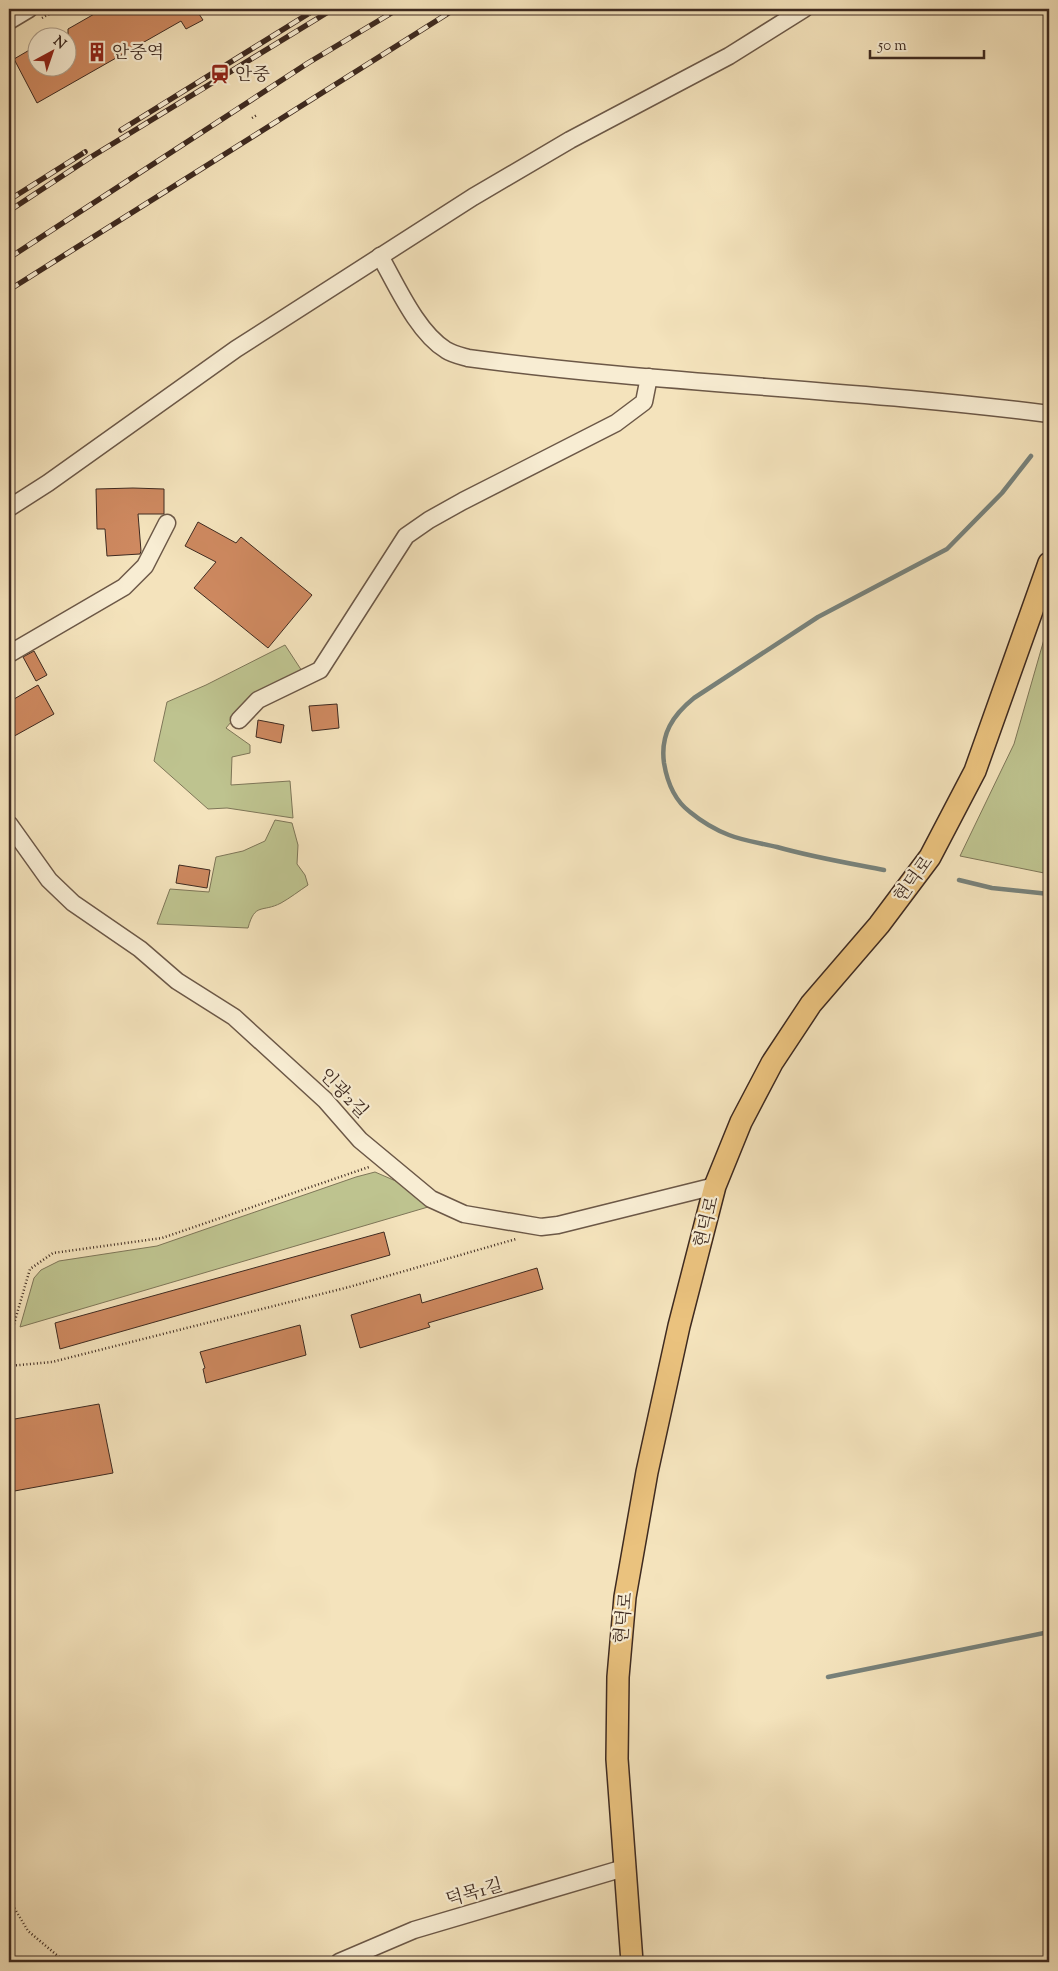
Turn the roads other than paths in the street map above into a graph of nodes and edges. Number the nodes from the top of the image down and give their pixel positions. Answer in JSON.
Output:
{"nodes":[{"id":1,"x":29,"y":9,"type":"edge"},
{"id":2,"x":804,"y":9,"type":"edge"},
{"id":3,"x":9,"y":22,"type":"edge"},
{"id":4,"x":380,"y":256,"type":"junction"},
{"id":5,"x":649,"y":376,"type":"junction"},
{"id":6,"x":1049,"y":414,"type":"edge"},
{"id":7,"x":9,"y":508,"type":"edge"},
{"id":8,"x":167,"y":523,"type":"dead end"},
{"id":9,"x":1049,"y":563,"type":"edge"},
{"id":10,"x":9,"y":654,"type":"edge"},
{"id":11,"x":239,"y":720,"type":"dead end"},
{"id":12,"x":9,"y":824,"type":"edge"},
{"id":13,"x":715,"y":1186,"type":"junction"},
{"id":14,"x":624,"y":1868,"type":"junction"},
{"id":15,"x":339,"y":1962,"type":"edge"},
{"id":16,"x":632,"y":1962,"type":"edge"}],
"edges":[{"from":1,"to":3,"type":"street"},
{"from":2,"to":4,"type":"street"},
{"from":4,"to":5,"type":"street"},
{"from":4,"to":7,"type":"street"},
{"from":5,"to":6,"type":"street"},
{"from":5,"to":11,"type":"street"},
{"from":8,"to":10,"type":"street"},
{"from":9,"to":13,"type":"main road","name":"현덕로"},
{"from":12,"to":13,"type":"street","name":"인광2길"},
{"from":13,"to":14,"type":"main road","name":"현덕로"},
{"from":14,"to":15,"type":"street","name":"덕목1길"},
{"from":14,"to":16,"type":"main road","name":"현덕로"}]}
